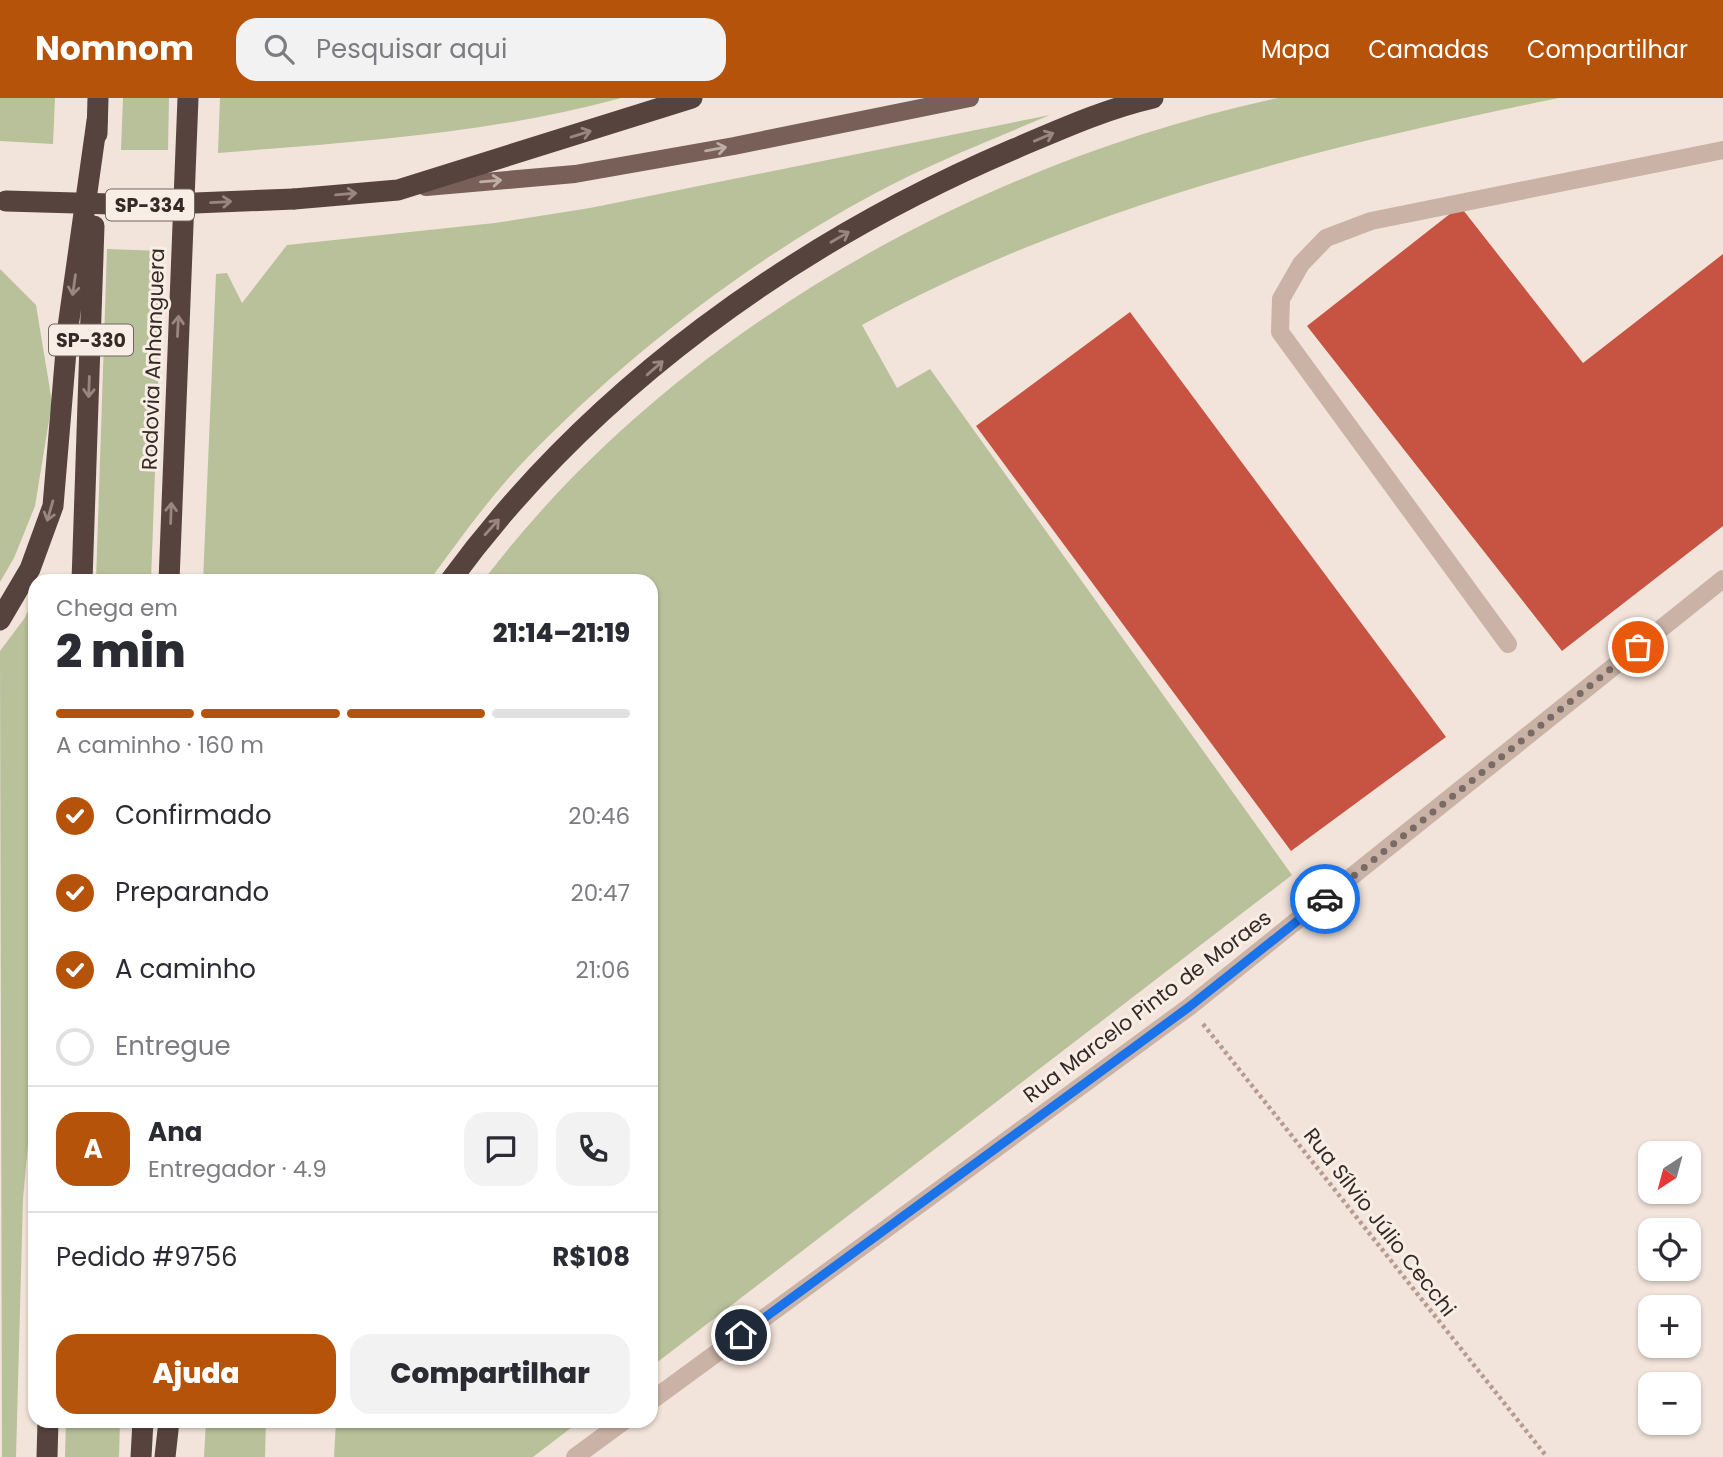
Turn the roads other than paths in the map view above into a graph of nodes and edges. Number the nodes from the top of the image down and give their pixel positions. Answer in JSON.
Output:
{"nodes":[{"id":1,"x":98,"y":98,"type":"edge"},
{"id":2,"x":188,"y":98,"type":"edge"},
{"id":3,"x":692,"y":98,"type":"edge"},
{"id":4,"x":970,"y":98,"type":"edge"},
{"id":5,"x":1153,"y":98,"type":"edge"},
{"id":6,"x":97,"y":121,"type":"junction"},
{"id":7,"x":1723,"y":150,"type":"edge"},
{"id":8,"x":398,"y":190,"type":"junction"},
{"id":9,"x":2,"y":200,"type":"edge"},
{"id":10,"x":82,"y":574,"type":"edge"},
{"id":11,"x":169,"y":574,"type":"edge"},
{"id":12,"x":455,"y":574,"type":"edge"},
{"id":13,"x":1723,"y":579,"type":"edge"},
{"id":14,"x":0,"y":621,"type":"edge"},
{"id":15,"x":1508,"y":644,"type":"dead end"},
{"id":16,"x":658,"y":1396,"type":"edge"},
{"id":17,"x":48,"y":1428,"type":"edge"},
{"id":18,"x":143,"y":1428,"type":"edge"},
{"id":19,"x":168,"y":1428,"type":"edge"},
{"id":20,"x":614,"y":1428,"type":"edge"},
{"id":21,"x":47,"y":1457,"type":"edge"},
{"id":22,"x":141,"y":1457,"type":"edge"},
{"id":23,"x":165,"y":1457,"type":"edge"},
{"id":24,"x":575,"y":1457,"type":"edge"}],
"edges":[{"from":1,"to":6,"type":"highway","number":"SP-330"},
{"from":11,"to":2,"type":"highway","name":"Rodovia Anhanguera","one_way":true},
{"from":8,"to":3,"type":"highway","one_way":true},
{"from":8,"to":4,"type":"main road","one_way":true},
{"from":12,"to":5,"type":"highway","one_way":true},
{"from":6,"to":10,"type":"highway","number":"SP-330","one_way":true},
{"from":6,"to":14,"type":"highway","one_way":true},
{"from":7,"to":15,"type":"street"},
{"from":9,"to":8,"type":"highway","number":"SP-334","one_way":true,"bridge":true},
{"from":13,"to":16,"type":"street","name":"Rua Marcelo Pinto de Moraes"},
{"from":17,"to":21,"type":"highway"},
{"from":18,"to":22,"type":"highway"},
{"from":19,"to":23,"type":"highway"},
{"from":20,"to":24,"type":"street"}]}
